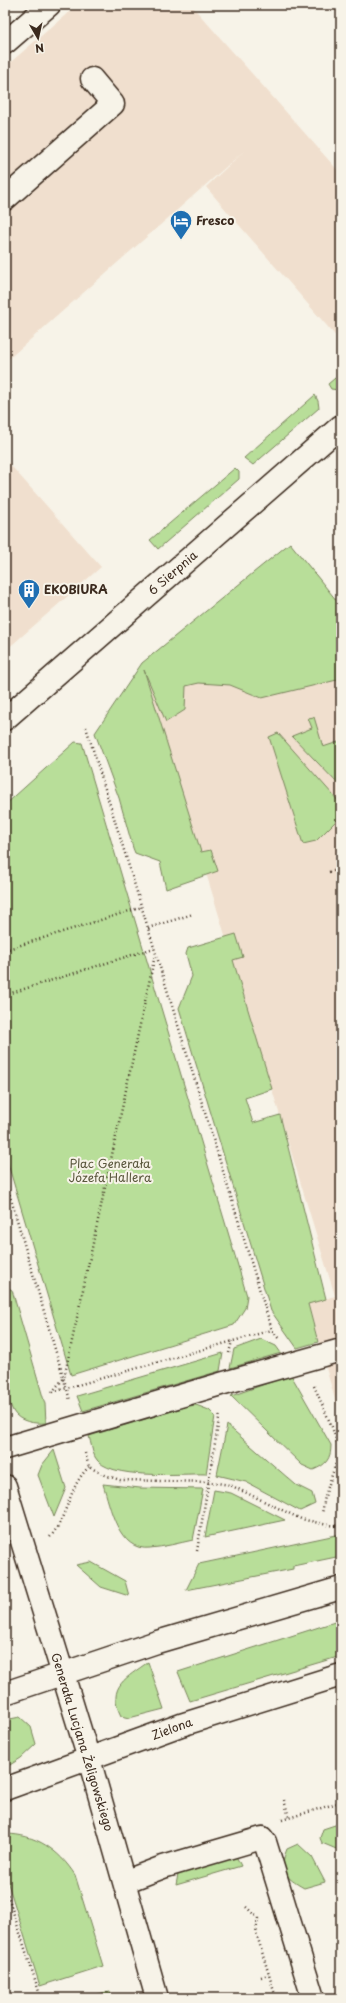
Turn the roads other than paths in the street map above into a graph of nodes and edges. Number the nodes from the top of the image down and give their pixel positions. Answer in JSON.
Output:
{"nodes":[{"id":1,"x":49,"y":5,"type":"edge"},
{"id":2,"x":5,"y":43,"type":"edge"},
{"id":3,"x":92,"y":79,"type":"dead end"},
{"id":4,"x":5,"y":199,"type":"edge"},
{"id":5,"x":341,"y":426,"type":"edge"},
{"id":6,"x":5,"y":719,"type":"edge"},
{"id":7,"x":332,"y":1353,"type":"edge"},
{"id":8,"x":5,"y":1448,"type":"edge"},
{"id":9,"x":5,"y":1486,"type":"edge"},
{"id":10,"x":341,"y":1588,"type":"edge"},
{"id":11,"x":62,"y":1674,"type":"junction"},
{"id":12,"x":341,"y":1675,"type":"edge"},
{"id":13,"x":5,"y":1693,"type":"edge"},
{"id":14,"x":89,"y":1760,"type":"junction"},
{"id":15,"x":5,"y":1789,"type":"edge"},
{"id":16,"x":124,"y":1882,"type":"junction"},
{"id":17,"x":157,"y":1998,"type":"edge"},
{"id":18,"x":312,"y":1998,"type":"edge"}],
"edges":[{"from":1,"to":2,"type":"street"},
{"from":3,"to":4,"type":"street"},
{"from":5,"to":6,"type":"street","name":"6 Sierpnia"},
{"from":7,"to":8,"type":"street"},
{"from":9,"to":11,"type":"street","name":"Generała Lucjana Żeligowskiego"},
{"from":10,"to":11,"type":"street"},
{"from":11,"to":13,"type":"street"},
{"from":11,"to":14,"type":"street","name":"Generała Lucjana Żeligowskiego"},
{"from":12,"to":14,"type":"street","name":"Zielona"},
{"from":14,"to":15,"type":"street","name":"Zielona"},
{"from":14,"to":16,"type":"street","name":"Generała Lucjana Żeligowskiego"},
{"from":16,"to":17,"type":"street","name":"Generała Lucjana Żeligowskiego"},
{"from":16,"to":18,"type":"street"}]}
